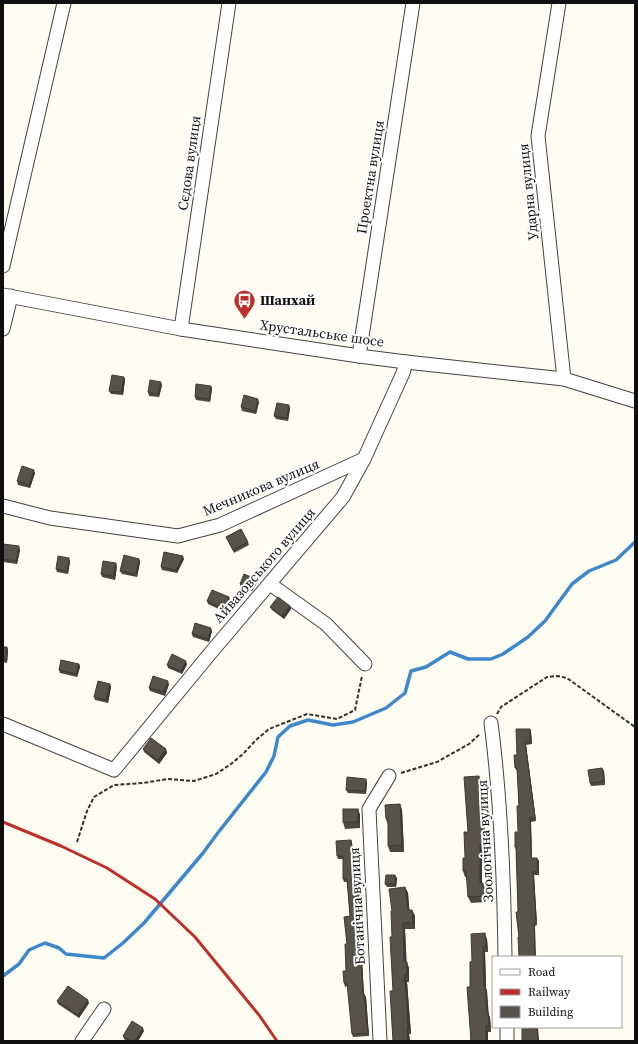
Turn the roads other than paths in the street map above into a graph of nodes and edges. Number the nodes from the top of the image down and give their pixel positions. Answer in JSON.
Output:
{"nodes":[{"id":1,"x":64,"y":3,"type":"edge"},
{"id":2,"x":229,"y":3,"type":"edge"},
{"id":3,"x":413,"y":3,"type":"edge"},
{"id":4,"x":559,"y":3,"type":"edge"},
{"id":5,"x":3,"y":266,"type":"edge"},
{"id":6,"x":7,"y":296,"type":"edge"},
{"id":7,"x":181,"y":328,"type":"junction"},
{"id":8,"x":3,"y":329,"type":"edge"},
{"id":9,"x":359,"y":356,"type":"junction"},
{"id":10,"x":406,"y":362,"type":"junction"},
{"id":11,"x":564,"y":379,"type":"junction"},
{"id":12,"x":635,"y":401,"type":"edge"},
{"id":13,"x":364,"y":459,"type":"junction"},
{"id":14,"x":3,"y":506,"type":"edge"},
{"id":15,"x":270,"y":584,"type":"junction"},
{"id":16,"x":365,"y":664,"type":"road end"},
{"id":17,"x":491,"y":723,"type":"road end"},
{"id":18,"x":3,"y":724,"type":"edge"},
{"id":19,"x":389,"y":776,"type":"road end"},
{"id":20,"x":506,"y":956,"type":"edge"},
{"id":21,"x":104,"y":1009,"type":"dead end"},
{"id":22,"x":507,"y":1028,"type":"edge"},
{"id":23,"x":87,"y":1039,"type":"edge"},
{"id":24,"x":380,"y":1041,"type":"edge"},
{"id":25,"x":507,"y":1041,"type":"edge"}],
"edges":[{"from":1,"to":5,"type":"street"},
{"from":2,"to":7,"type":"street","name":"Сєдова вулиця"},
{"from":3,"to":9,"type":"street","name":"Проектна вулиця"},
{"from":4,"to":11,"type":"street","name":"Ударна вулиця"},
{"from":6,"to":7,"type":"street","name":"Хрустальське шосе"},
{"from":6,"to":8,"type":"street"},
{"from":7,"to":9,"type":"street","name":"Хрустальське шосе"},
{"from":9,"to":10,"type":"street","name":"Хрустальське шосе"},
{"from":10,"to":11,"type":"street","name":"Хрустальське шосе"},
{"from":10,"to":13,"type":"street","name":"Айвазовського вулиця"},
{"from":11,"to":12,"type":"street","name":"Хрустальське шосе"},
{"from":13,"to":14,"type":"street","name":"Мечникова вулиця"},
{"from":13,"to":15,"type":"street","name":"Айвазовського вулиця"},
{"from":15,"to":16,"type":"street"},
{"from":15,"to":18,"type":"street","name":"Айвазовського вулиця"},
{"from":17,"to":20,"type":"street","name":"Зоологічна вулиця"},
{"from":19,"to":24,"type":"street","name":"Ботанічна вулиця"},
{"from":21,"to":23,"type":"street"},
{"from":22,"to":25,"type":"street"}]}
